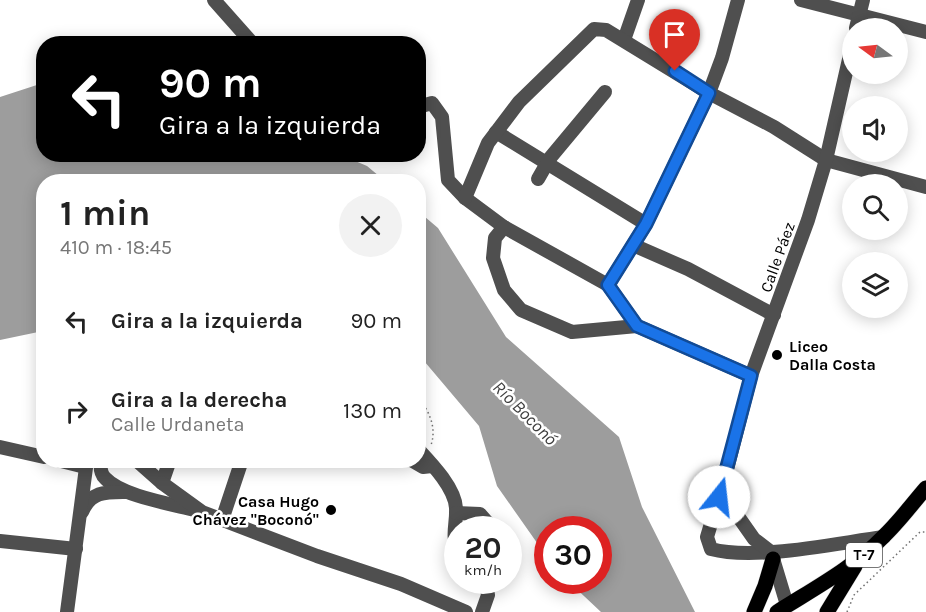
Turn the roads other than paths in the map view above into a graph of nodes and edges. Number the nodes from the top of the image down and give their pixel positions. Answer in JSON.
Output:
{"nodes":[{"id":1,"x":214,"y":0,"type":"edge"},
{"id":2,"x":638,"y":0,"type":"edge"},
{"id":3,"x":738,"y":0,"type":"edge"},
{"id":4,"x":801,"y":0,"type":"edge"},
{"id":5,"x":863,"y":0,"type":"edge"},
{"id":6,"x":859,"y":14,"type":"junction"},
{"id":7,"x":858,"y":18,"type":"edge"},
{"id":8,"x":926,"y":32,"type":"edge"},
{"id":9,"x":245,"y":36,"type":"edge"},
{"id":10,"x":624,"y":40,"type":"junction"},
{"id":11,"x":843,"y":84,"type":"edge"},
{"id":12,"x":605,"y":92,"type":"dead end"},
{"id":13,"x":709,"y":93,"type":"junction"},
{"id":14,"x":426,"y":105,"type":"edge"},
{"id":15,"x":496,"y":132,"type":"junction"},
{"id":16,"x":826,"y":160,"type":"junction"},
{"id":17,"x":546,"y":163,"type":"junction"},
{"id":18,"x":538,"y":179,"type":"dead end"},
{"id":19,"x":926,"y":187,"type":"edge"},
{"id":20,"x":465,"y":198,"type":"junction"},
{"id":21,"x":646,"y":224,"type":"junction"},
{"id":22,"x":504,"y":227,"type":"junction"},
{"id":23,"x":633,"y":245,"type":"junction"},
{"id":24,"x":608,"y":285,"type":"junction"},
{"id":25,"x":774,"y":315,"type":"junction"},
{"id":26,"x":637,"y":326,"type":"junction"},
{"id":27,"x":751,"y":376,"type":"junction"},
{"id":28,"x":0,"y":447,"type":"edge"},
{"id":29,"x":36,"y":455,"type":"edge"},
{"id":30,"x":426,"y":467,"type":"edge"},
{"id":31,"x":85,"y":468,"type":"edge"},
{"id":32,"x":100,"y":468,"type":"edge"},
{"id":33,"x":145,"y":468,"type":"edge"},
{"id":34,"x":167,"y":468,"type":"edge"},
{"id":35,"x":239,"y":468,"type":"edge"},
{"id":36,"x":725,"y":477,"type":"junction"},
{"id":37,"x":162,"y":483,"type":"junction"},
{"id":38,"x":926,"y":488,"type":"edge"},
{"id":39,"x":130,"y":492,"type":"junction"},
{"id":40,"x":202,"y":512,"type":"junction"},
{"id":41,"x":456,"y":513,"type":"junction"},
{"id":42,"x":456,"y":516,"type":"edge"},
{"id":43,"x":482,"y":516,"type":"edge"},
{"id":44,"x":79,"y":519,"type":"junction"},
{"id":45,"x":222,"y":520,"type":"junction"},
{"id":46,"x":884,"y":537,"type":"junction"},
{"id":47,"x":0,"y":542,"type":"edge"},
{"id":48,"x":76,"y":549,"type":"junction"},
{"id":49,"x":864,"y":555,"type":"junction"},
{"id":50,"x":772,"y":556,"type":"junction"},
{"id":51,"x":488,"y":594,"type":"edge"},
{"id":52,"x":784,"y":610,"type":"edge"},
{"id":53,"x":67,"y":612,"type":"edge"},
{"id":54,"x":466,"y":612,"type":"edge"},
{"id":55,"x":482,"y":612,"type":"edge"},
{"id":56,"x":754,"y":612,"type":"edge"},
{"id":57,"x":827,"y":612,"type":"edge"}],
"edges":[{"from":1,"to":9,"type":"street"},
{"from":2,"to":10,"type":"street"},
{"from":3,"to":13,"type":"street"},
{"from":4,"to":6,"type":"street"},
{"from":5,"to":6,"type":"street"},
{"from":6,"to":7,"type":"street"},
{"from":6,"to":8,"type":"street"},
{"from":10,"to":13,"type":"street"},
{"from":10,"to":15,"type":"street"},
{"from":11,"to":16,"type":"street","name":"Calle Páez"},
{"from":12,"to":17,"type":"street"},
{"from":13,"to":16,"type":"street"},
{"from":13,"to":21,"type":"street"},
{"from":14,"to":20,"type":"street"},
{"from":15,"to":17,"type":"street"},
{"from":15,"to":20,"type":"street"},
{"from":16,"to":19,"type":"street"},
{"from":16,"to":25,"type":"street","name":"Calle Páez"},
{"from":17,"to":18,"type":"street"},
{"from":17,"to":21,"type":"street"},
{"from":20,"to":22,"type":"street"},
{"from":21,"to":23,"type":"street"},
{"from":22,"to":24,"type":"street"},
{"from":22,"to":26,"type":"street"},
{"from":23,"to":24,"type":"street"},
{"from":23,"to":25,"type":"street"},
{"from":24,"to":26,"type":"street"},
{"from":25,"to":27,"type":"street","name":"Calle Páez"},
{"from":26,"to":27,"type":"street"},
{"from":27,"to":36,"type":"street","name":"Calle Páez"},
{"from":28,"to":29,"type":"street"},
{"from":30,"to":41,"type":"street"},
{"from":31,"to":44,"type":"street"},
{"from":32,"to":39,"type":"street"},
{"from":33,"to":37,"type":"street"},
{"from":34,"to":37,"type":"street"},
{"from":35,"to":45,"type":"street"},
{"from":36,"to":50,"type":"street"},
{"from":36,"to":50,"type":"street","name":"Calle Páez"},
{"from":37,"to":40,"type":"street"},
{"from":38,"to":46,"type":"main road","number":"T-7"},
{"from":39,"to":40,"type":"street"},
{"from":39,"to":44,"type":"street"},
{"from":40,"to":45,"type":"street"},
{"from":41,"to":42,"type":"street"},
{"from":41,"to":43,"type":"street"},
{"from":44,"to":48,"type":"street"},
{"from":45,"to":54,"type":"street"},
{"from":46,"to":49,"type":"main road","number":"T-7"},
{"from":46,"to":50,"type":"street","name":"Calle Páez"},
{"from":47,"to":48,"type":"street"},
{"from":48,"to":53,"type":"street"},
{"from":49,"to":52,"type":"main road","number":"T-7"},
{"from":49,"to":57,"type":"main road"},
{"from":50,"to":52,"type":"street"},
{"from":50,"to":56,"type":"main road"},
{"from":51,"to":55,"type":"street"}]}
